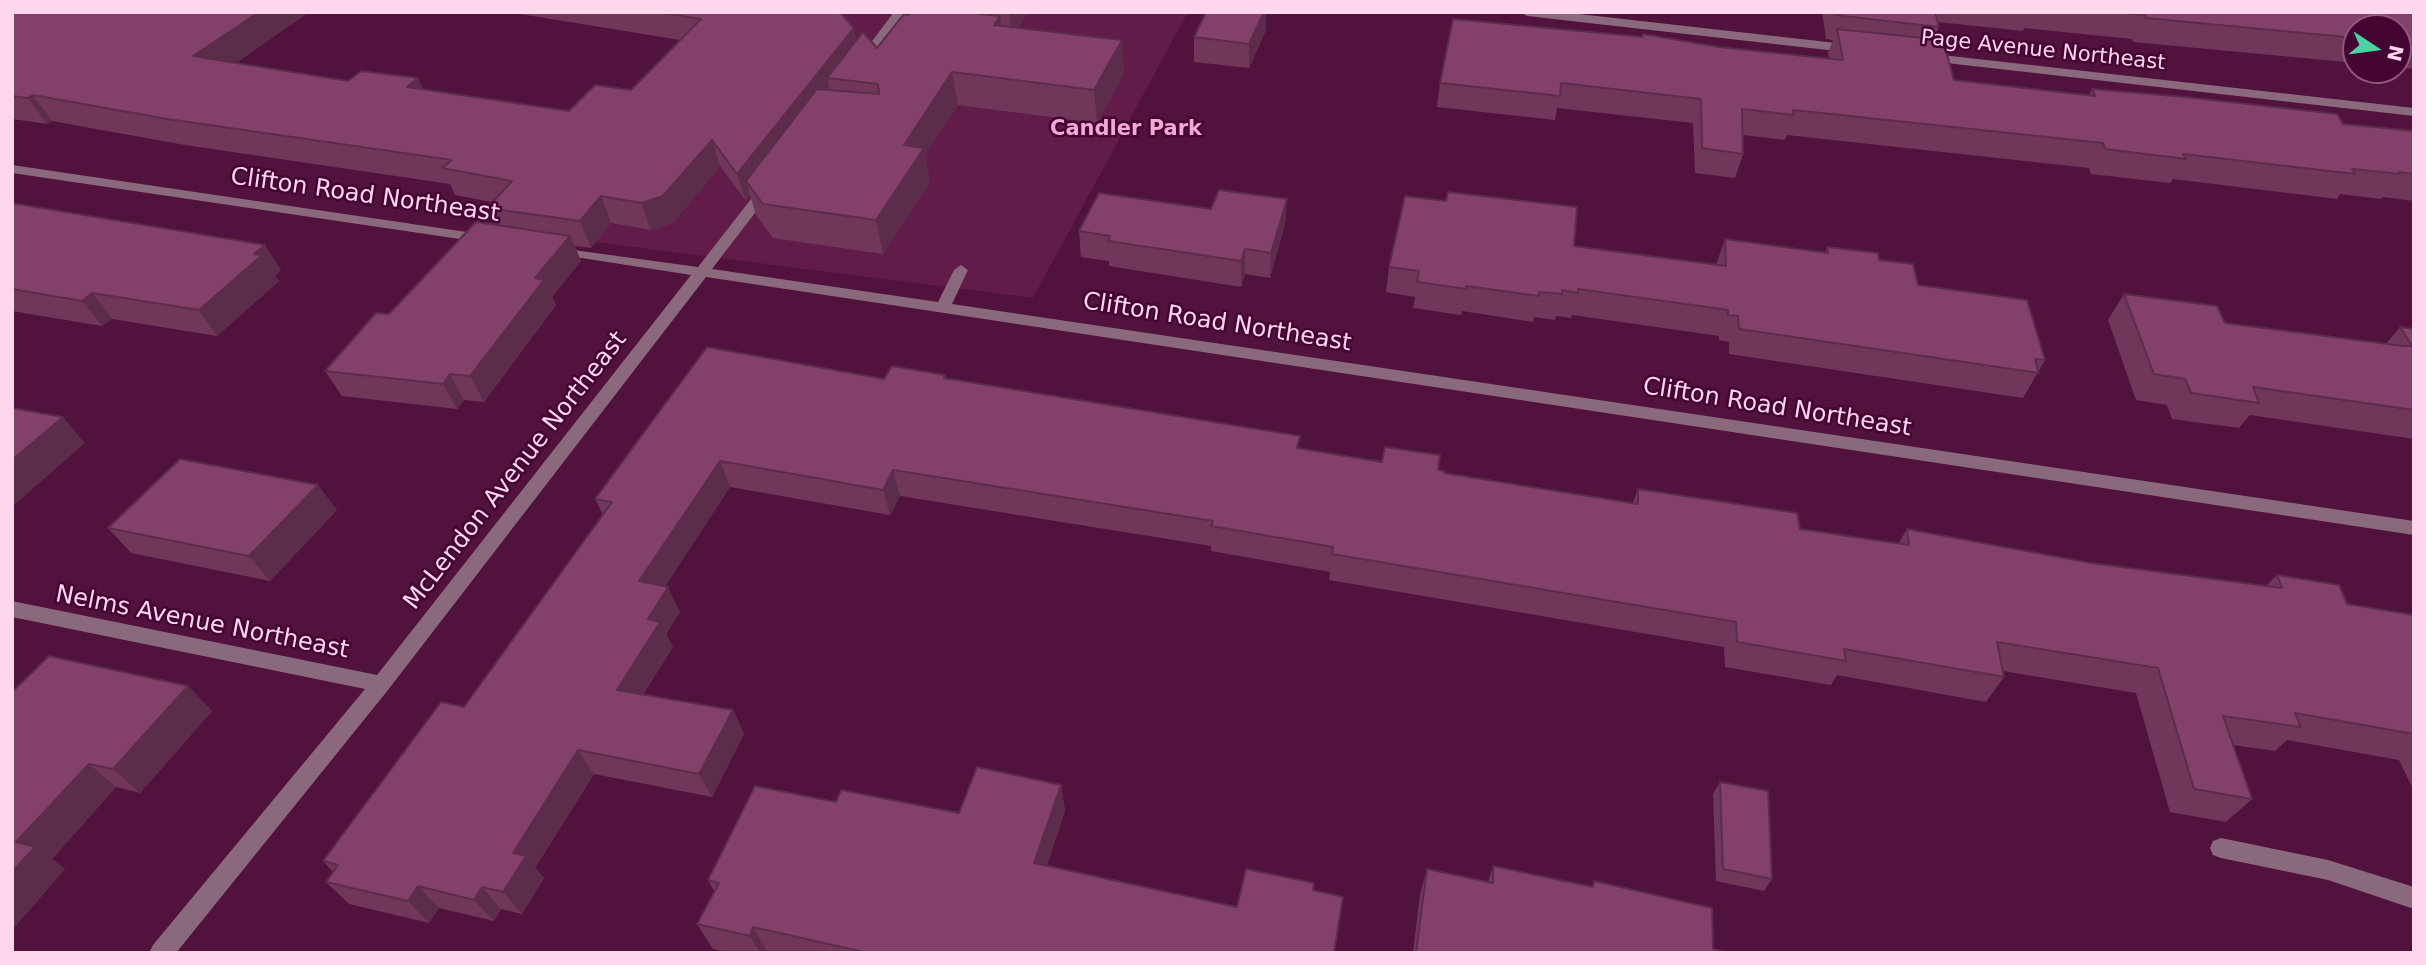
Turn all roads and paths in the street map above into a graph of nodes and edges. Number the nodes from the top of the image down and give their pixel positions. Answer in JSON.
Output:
{"nodes":[{"id":1,"x":900,"y":12,"type":"edge"},
{"id":2,"x":1527,"y":12,"type":"edge"},
{"id":3,"x":1543,"y":13,"type":"edge"},
{"id":4,"x":1861,"y":50,"type":"edge"},
{"id":5,"x":1916,"y":56,"type":"edge"},
{"id":6,"x":855,"y":72,"type":"edge"},
{"id":7,"x":2414,"y":112,"type":"edge"},
{"id":8,"x":12,"y":169,"type":"edge"},
{"id":9,"x":773,"y":179,"type":"edge"},
{"id":10,"x":502,"y":242,"type":"edge"},
{"id":11,"x":542,"y":248,"type":"edge"},
{"id":12,"x":961,"y":270,"type":"dead end"},
{"id":13,"x":704,"y":271,"type":"junction"},
{"id":14,"x":943,"y":307,"type":"junction"},
{"id":15,"x":2414,"y":528,"type":"edge"},
{"id":16,"x":12,"y":609,"type":"edge"},
{"id":17,"x":381,"y":684,"type":"junction"},
{"id":18,"x":2221,"y":848,"type":"dead end"},
{"id":19,"x":2414,"y":898,"type":"edge"},
{"id":20,"x":168,"y":951,"type":"edge"}],
"edges":[{"from":1,"to":6,"type":"street"},
{"from":2,"to":3,"type":"street"},
{"from":3,"to":4,"type":"street"},
{"from":5,"to":7,"type":"street","name":"Page Avenue Northeast"},
{"from":8,"to":10,"type":"street","name":"Clifton Road Northeast"},
{"from":9,"to":13,"type":"street","name":"McLendon Avenue Northeast"},
{"from":11,"to":13,"type":"street","name":"Clifton Road Northeast"},
{"from":12,"to":14,"type":"street"},
{"from":13,"to":14,"type":"street","name":"Clifton Road Northeast"},
{"from":13,"to":17,"type":"street","name":"McLendon Avenue Northeast"},
{"from":14,"to":15,"type":"street","name":"Clifton Road Northeast"},
{"from":16,"to":17,"type":"street","name":"Nelms Avenue Northeast"},
{"from":17,"to":20,"type":"street","name":"McLendon Avenue Northeast"},
{"from":18,"to":19,"type":"street"}]}
